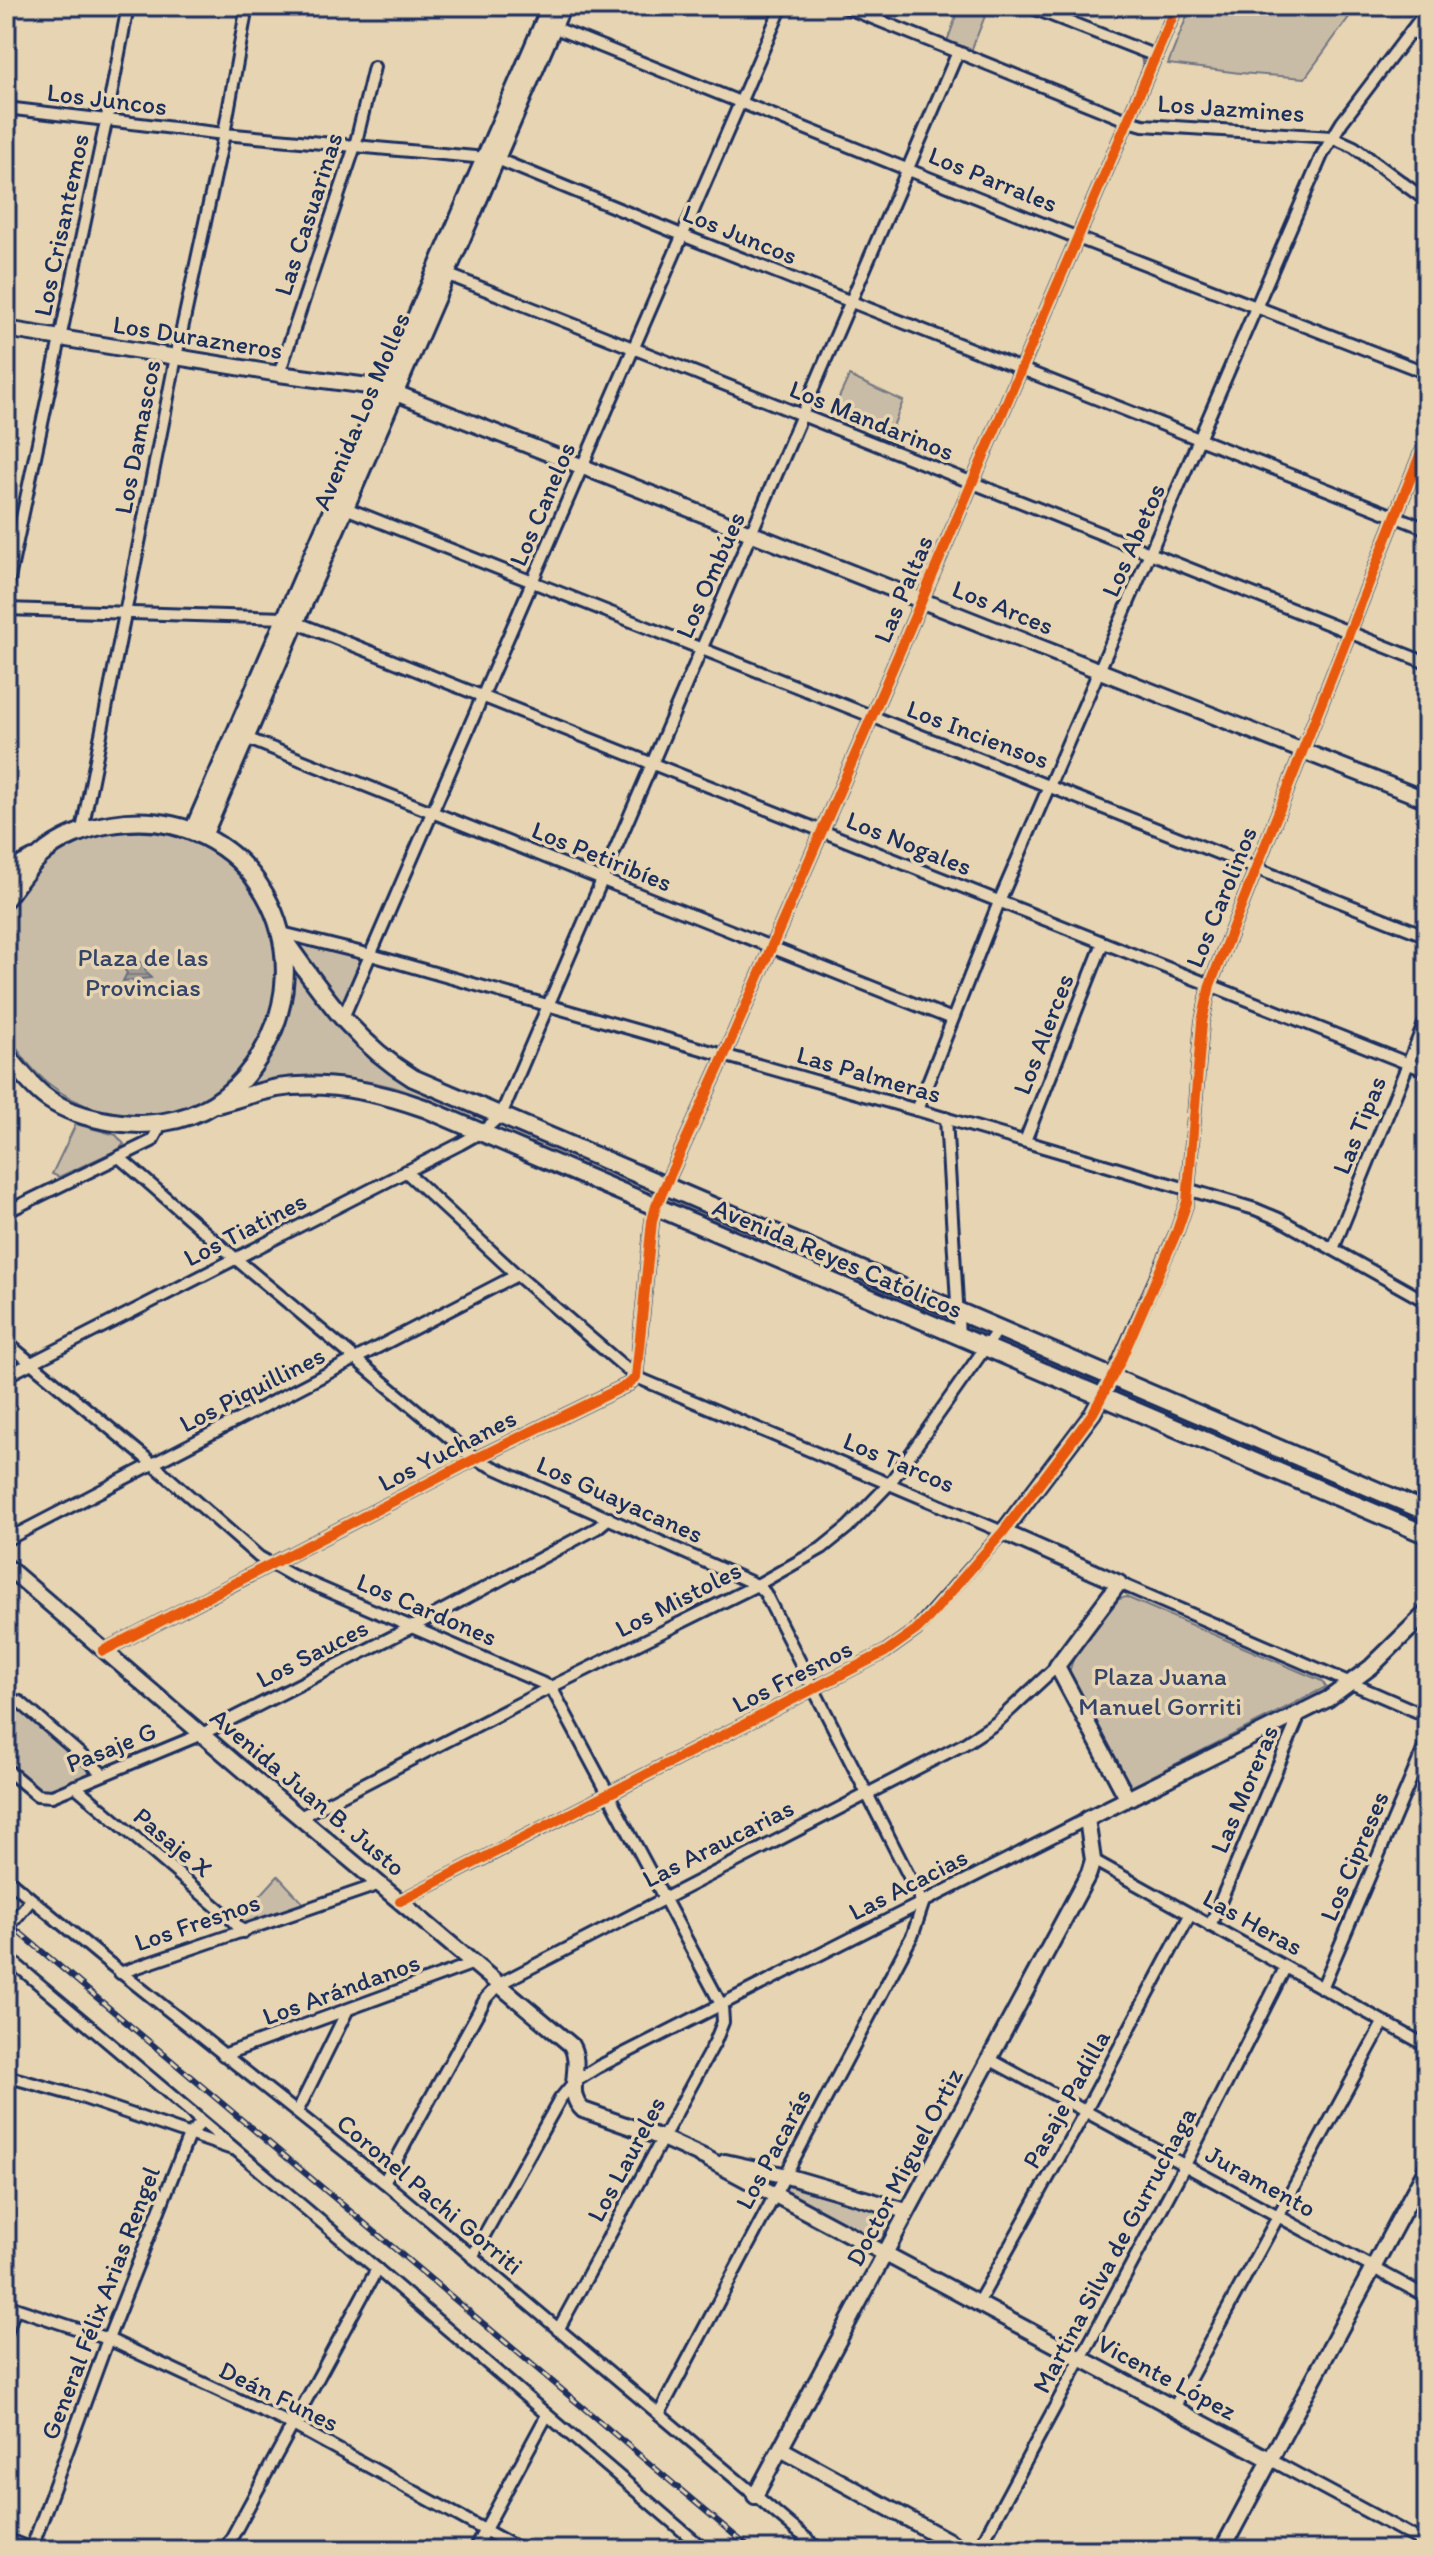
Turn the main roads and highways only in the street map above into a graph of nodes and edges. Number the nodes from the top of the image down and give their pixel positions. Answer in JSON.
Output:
{"nodes":[{"id":1,"x":42,"y":854,"type":"junction"},
{"id":2,"x":6,"y":873,"type":"edge"},
{"id":3,"x":6,"y":898,"type":"edge"},
{"id":4,"x":283,"y":936,"type":"junction"},
{"id":5,"x":6,"y":1054,"type":"edge"},
{"id":6,"x":217,"y":1104,"type":"junction"},
{"id":7,"x":1427,"y":1512,"type":"edge"},
{"id":8,"x":1427,"y":1535,"type":"edge"}],
"edges":[{"from":1,"to":2,"type":"main road"},
{"from":1,"to":3,"type":"main road"},
{"from":1,"to":4,"type":"main road"},
{"from":4,"to":6,"type":"main road"},
{"from":4,"to":7,"type":"main road","name":"Avenida Reyes Católicos"},
{"from":5,"to":6,"type":"main road"},
{"from":6,"to":8,"type":"main road","name":"Avenida Reyes Católicos"}]}
